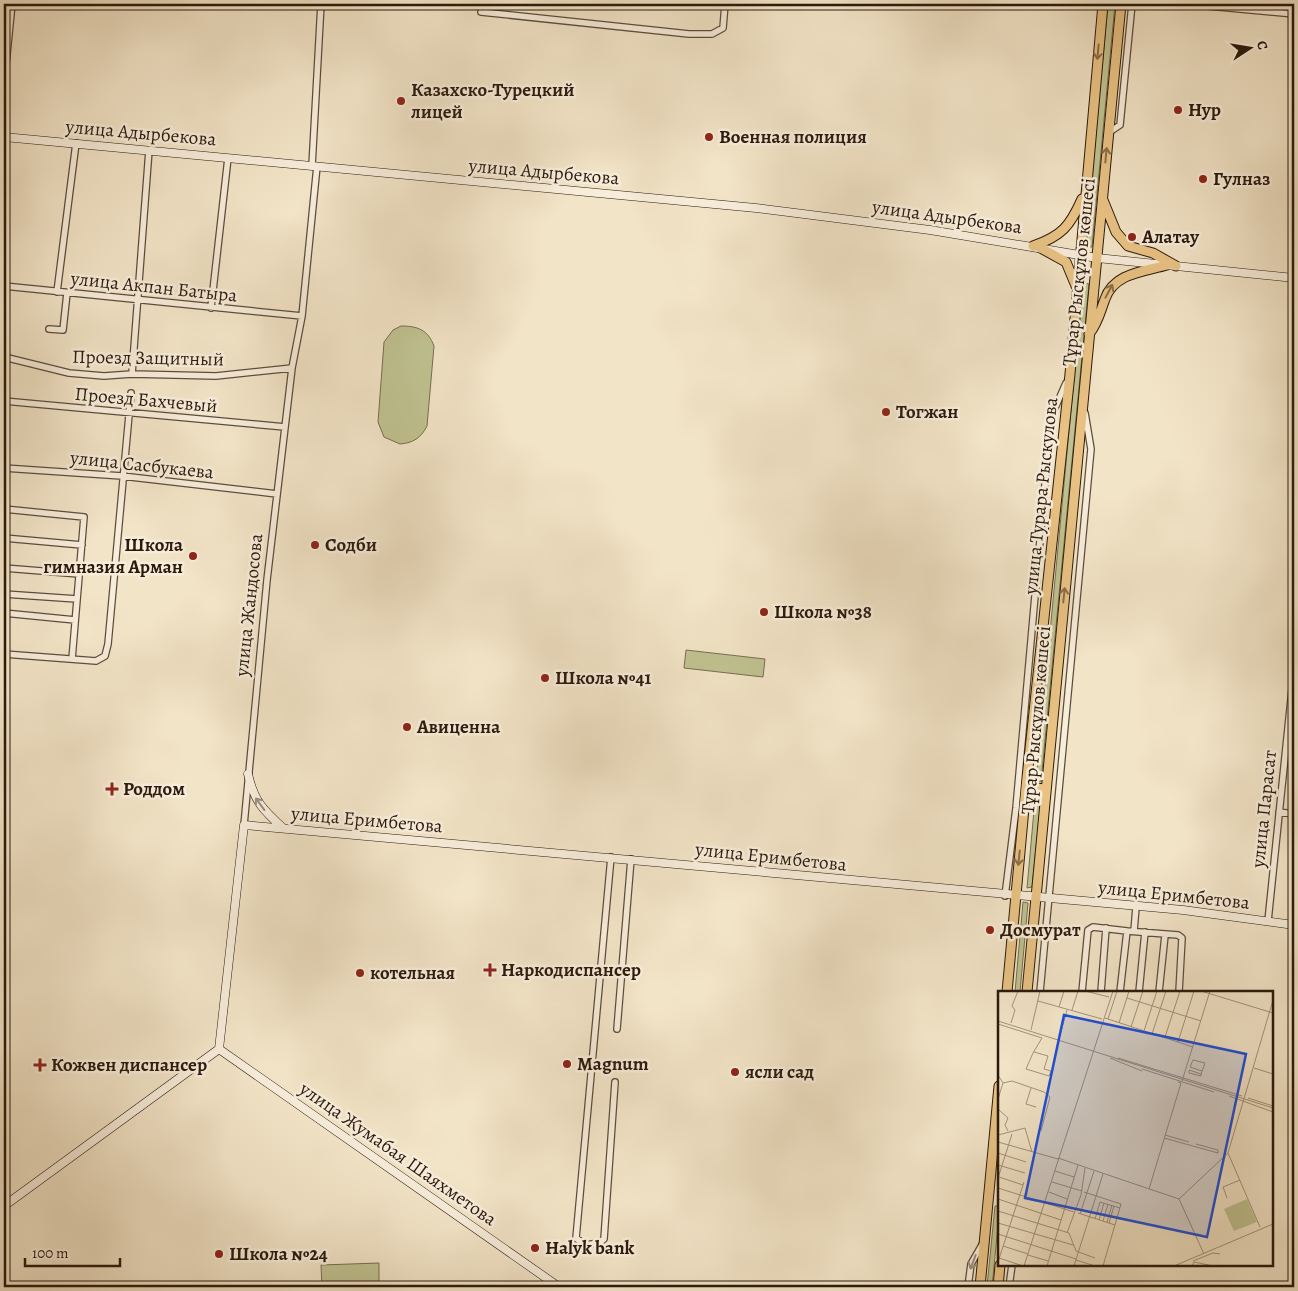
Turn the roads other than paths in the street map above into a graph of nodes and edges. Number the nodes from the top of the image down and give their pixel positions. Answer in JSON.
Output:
{"nodes":[{"id":1,"x":12,"y":4,"type":"edge"},
{"id":2,"x":322,"y":4,"type":"edge"},
{"id":3,"x":726,"y":4,"type":"edge"},
{"id":4,"x":1102,"y":4,"type":"edge"},
{"id":5,"x":1120,"y":4,"type":"edge"},
{"id":6,"x":1132,"y":4,"type":"edge"},
{"id":7,"x":1152,"y":4,"type":"edge"},
{"id":8,"x":481,"y":12,"type":"dead end"},
{"id":9,"x":1294,"y":14,"type":"edge"},
{"id":10,"x":4,"y":84,"type":"edge"},
{"id":11,"x":1108,"y":133,"type":"junction"},
{"id":12,"x":4,"y":137,"type":"edge"},
{"id":13,"x":76,"y":143,"type":"junction"},
{"id":14,"x":149,"y":150,"type":"junction"},
{"id":15,"x":228,"y":158,"type":"junction"},
{"id":16,"x":315,"y":166,"type":"junction"},
{"id":17,"x":1085,"y":192,"type":"junction"},
{"id":18,"x":1102,"y":198,"type":"junction"},
{"id":19,"x":1035,"y":246,"type":"junction"},
{"id":20,"x":1080,"y":255,"type":"junction"},
{"id":21,"x":1097,"y":258,"type":"junction"},
{"id":22,"x":1171,"y":266,"type":"junction"},
{"id":23,"x":1294,"y":278,"type":"edge"},
{"id":24,"x":4,"y":286,"type":"edge"},
{"id":25,"x":1077,"y":288,"type":"junction"},
{"id":26,"x":57,"y":292,"type":"junction"},
{"id":27,"x":67,"y":293,"type":"junction"},
{"id":28,"x":138,"y":301,"type":"junction"},
{"id":29,"x":211,"y":308,"type":"junction"},
{"id":30,"x":302,"y":316,"type":"junction"},
{"id":31,"x":49,"y":329,"type":"dead end"},
{"id":32,"x":1089,"y":335,"type":"junction"},
{"id":33,"x":4,"y":357,"type":"edge"},
{"id":34,"x":292,"y":368,"type":"junction"},
{"id":35,"x":132,"y":374,"type":"junction"},
{"id":36,"x":1070,"y":374,"type":"junction"},
{"id":37,"x":131,"y":393,"type":"dead end"},
{"id":38,"x":1082,"y":399,"type":"junction"},
{"id":39,"x":4,"y":401,"type":"edge"},
{"id":40,"x":128,"y":412,"type":"junction"},
{"id":41,"x":285,"y":427,"type":"junction"},
{"id":42,"x":4,"y":468,"type":"edge"},
{"id":43,"x":122,"y":476,"type":"junction"},
{"id":44,"x":277,"y":494,"type":"junction"},
{"id":45,"x":4,"y":509,"type":"edge"},
{"id":46,"x":4,"y":538,"type":"edge"},
{"id":47,"x":82,"y":545,"type":"junction"},
{"id":48,"x":4,"y":568,"type":"edge"},
{"id":49,"x":79,"y":574,"type":"junction"},
{"id":50,"x":4,"y":594,"type":"edge"},
{"id":51,"x":77,"y":599,"type":"junction"},
{"id":52,"x":4,"y":613,"type":"edge"},
{"id":53,"x":75,"y":620,"type":"junction"},
{"id":54,"x":4,"y":654,"type":"edge"},
{"id":55,"x":72,"y":659,"type":"junction"},
{"id":56,"x":1294,"y":670,"type":"edge"},
{"id":57,"x":1292,"y":720,"type":"edge"},
{"id":58,"x":248,"y":774,"type":"junction"},
{"id":59,"x":1026,"y":787,"type":"junction"},
{"id":60,"x":1046,"y":789,"type":"junction"},
{"id":61,"x":1279,"y":812,"type":"junction"},
{"id":62,"x":1015,"y":814,"type":"junction"},
{"id":63,"x":1294,"y":814,"type":"edge"},
{"id":64,"x":244,"y":825,"type":"junction"},
{"id":65,"x":283,"y":828,"type":"junction"},
{"id":66,"x":1020,"y":841,"type":"junction"},
{"id":67,"x":611,"y":858,"type":"junction"},
{"id":68,"x":631,"y":859,"type":"junction"},
{"id":69,"x":1005,"y":896,"type":"junction"},
{"id":70,"x":1015,"y":896,"type":"junction"},
{"id":71,"x":1036,"y":897,"type":"junction"},
{"id":72,"x":1048,"y":898,"type":"junction"},
{"id":73,"x":1136,"y":907,"type":"junction"},
{"id":74,"x":1268,"y":921,"type":"junction"},
{"id":75,"x":1294,"y":925,"type":"edge"},
{"id":76,"x":1106,"y":928,"type":"junction"},
{"id":77,"x":1127,"y":930,"type":"junction"},
{"id":78,"x":1134,"y":931,"type":"junction"},
{"id":79,"x":1145,"y":932,"type":"junction"},
{"id":80,"x":1165,"y":935,"type":"junction"},
{"id":81,"x":1007,"y":991,"type":"edge"},
{"id":82,"x":1027,"y":991,"type":"edge"},
{"id":83,"x":1040,"y":991,"type":"edge"},
{"id":84,"x":1082,"y":991,"type":"edge"},
{"id":85,"x":1101,"y":991,"type":"edge"},
{"id":86,"x":1120,"y":991,"type":"edge"},
{"id":87,"x":1139,"y":991,"type":"edge"},
{"id":88,"x":1158,"y":991,"type":"edge"},
{"id":89,"x":1180,"y":991,"type":"edge"},
{"id":90,"x":617,"y":1030,"type":"dead end"},
{"id":91,"x":219,"y":1049,"type":"junction"},
{"id":92,"x":615,"y":1082,"type":"dead end"},
{"id":93,"x":998,"y":1113,"type":"edge"},
{"id":94,"x":995,"y":1195,"type":"edge"},
{"id":95,"x":4,"y":1206,"type":"edge"},
{"id":96,"x":985,"y":1239,"type":"junction"},
{"id":97,"x":1000,"y":1266,"type":"edge"},
{"id":98,"x":1012,"y":1266,"type":"edge"},
{"id":99,"x":559,"y":1287,"type":"edge"},
{"id":100,"x":968,"y":1287,"type":"edge"},
{"id":101,"x":980,"y":1287,"type":"edge"},
{"id":102,"x":998,"y":1287,"type":"edge"},
{"id":103,"x":1009,"y":1287,"type":"edge"}],
"edges":[{"from":1,"to":10,"type":"street"},
{"from":2,"to":16,"type":"street","name":"улица Жандосова"},
{"from":3,"to":8,"type":"street"},
{"from":4,"to":17,"type":"main road","name":"улица Турара Рыскулова","one_way":true},
{"from":5,"to":11,"type":"main road","name":"Тұрар Рыскұлов көшесі"},
{"from":6,"to":11,"type":"street"},
{"from":7,"to":9,"type":"street"},
{"from":18,"to":11,"type":"main road","name":"Тұрар Рыскұлов көшесі","one_way":true},
{"from":12,"to":13,"type":"street","name":"улица Адырбекова"},
{"from":13,"to":14,"type":"street","name":"улица Адырбекова"},
{"from":13,"to":26,"type":"street"},
{"from":14,"to":15,"type":"street","name":"улица Адырбекова"},
{"from":14,"to":28,"type":"street"},
{"from":15,"to":16,"type":"street","name":"улица Адырбекова"},
{"from":15,"to":29,"type":"street"},
{"from":16,"to":19,"type":"street","name":"улица Адырбекова"},
{"from":16,"to":30,"type":"street","name":"улица Жандосова"},
{"from":17,"to":19,"type":"main road"},
{"from":17,"to":20,"type":"main road","name":"улица Турара Рыскулова"},
{"from":18,"to":21,"type":"main road","name":"Тұрар Рыскұлов көшесі"},
{"from":18,"to":22,"type":"main road"},
{"from":19,"to":20,"type":"street","name":"улица Адырбекова"},
{"from":19,"to":25,"type":"main road"},
{"from":20,"to":21,"type":"street","name":"улица Адырбекова"},
{"from":20,"to":25,"type":"main road","name":"улица Турара Рыскулова"},
{"from":21,"to":22,"type":"street","name":"улица Адырбекова"},
{"from":21,"to":32,"type":"main road","name":"Тұрар Рыскұлов көшесі"},
{"from":22,"to":23,"type":"street","name":"улица Адырбекова"},
{"from":32,"to":22,"type":"main road","one_way":true},
{"from":24,"to":26,"type":"street","name":"улица Акпан Батыра"},
{"from":25,"to":36,"type":"main road","name":"улица Турара Рыскулова"},
{"from":26,"to":27,"type":"street","name":"улица Акпан Батыра"},
{"from":27,"to":28,"type":"street","name":"улица Акпан Батыра"},
{"from":27,"to":31,"type":"street","name":"Проезд Защитный"},
{"from":28,"to":29,"type":"street","name":"улица Акпан Батыра"},
{"from":28,"to":35,"type":"street"},
{"from":29,"to":30,"type":"street","name":"улица Акпан Батыра"},
{"from":30,"to":34,"type":"street","name":"улица Жандосова"},
{"from":32,"to":38,"type":"main road","name":"Тұрар Рыскұлов көшесі"},
{"from":33,"to":35,"type":"street","name":"Проезд Защитный"},
{"from":34,"to":35,"type":"street","name":"Проезд Защитный"},
{"from":34,"to":41,"type":"street","name":"улица Жандосова"},
{"from":36,"to":59,"type":"main road","name":"улица Турара Рыскулова"},
{"from":36,"to":62,"type":"street"},
{"from":37,"to":40,"type":"street"},
{"from":60,"to":38,"type":"main road","name":"Тұрар Рыскұлов көшесі","one_way":true},
{"from":38,"to":72,"type":"street"},
{"from":39,"to":40,"type":"street","name":"Проезд Бахчевый"},
{"from":40,"to":41,"type":"street","name":"Проезд Бахчевый"},
{"from":40,"to":43,"type":"street"},
{"from":41,"to":44,"type":"street","name":"улица Жандосова"},
{"from":42,"to":43,"type":"street","name":"улица Сасбукаева"},
{"from":43,"to":44,"type":"street","name":"улица Сасбукаева"},
{"from":43,"to":55,"type":"street"},
{"from":44,"to":58,"type":"street","name":"улица Жандосова"},
{"from":45,"to":47,"type":"street"},
{"from":46,"to":47,"type":"street"},
{"from":47,"to":49,"type":"street"},
{"from":48,"to":49,"type":"street"},
{"from":49,"to":51,"type":"street"},
{"from":50,"to":51,"type":"street"},
{"from":51,"to":53,"type":"street"},
{"from":52,"to":53,"type":"street"},
{"from":53,"to":55,"type":"street"},
{"from":54,"to":55,"type":"street"},
{"from":56,"to":57,"type":"street","name":"улица Парасат"},
{"from":57,"to":61,"type":"street","name":"улица Парасат"},
{"from":58,"to":64,"type":"street","name":"улица Жандосова"},
{"from":65,"to":58,"type":"street","one_way":true},
{"from":59,"to":60,"type":"main road"},
{"from":59,"to":66,"type":"main road","name":"улица Турара Рыскулова"},
{"from":60,"to":71,"type":"main road","name":"Тұрар Рыскұлов көшесі"},
{"from":61,"to":63,"type":"street"},
{"from":61,"to":74,"type":"street","name":"улица Парасат"},
{"from":62,"to":66,"type":"street"},
{"from":62,"to":69,"type":"street"},
{"from":64,"to":65,"type":"street","name":"улица Еримбетова"},
{"from":64,"to":91,"type":"street","name":"улица Жандосова"},
{"from":65,"to":67,"type":"street","name":"улица Еримбетова"},
{"from":66,"to":70,"type":"main road","name":"улица Турара Рыскулова","one_way":true},
{"from":67,"to":68,"type":"street","name":"улица Еримбетова"},
{"from":67,"to":92,"type":"street"},
{"from":68,"to":69,"type":"street","name":"улица Еримбетова"},
{"from":68,"to":90,"type":"street"},
{"from":69,"to":70,"type":"street","name":"улица Еримбетова"},
{"from":70,"to":71,"type":"street","name":"улица Еримбетова"},
{"from":70,"to":81,"type":"main road","name":"улица Турара Рыскулова"},
{"from":71,"to":72,"type":"street","name":"улица Еримбетова"},
{"from":71,"to":82,"type":"main road","name":"Тұрар Рыскұлов көшесі"},
{"from":72,"to":73,"type":"street","name":"улица Еримбетова"},
{"from":72,"to":83,"type":"street"},
{"from":73,"to":74,"type":"street","name":"улица Еримбетова"},
{"from":73,"to":78,"type":"street"},
{"from":74,"to":75,"type":"street","name":"улица Еримбетова"},
{"from":76,"to":77,"type":"street"},
{"from":76,"to":84,"type":"street"},
{"from":76,"to":85,"type":"street"},
{"from":77,"to":78,"type":"street"},
{"from":77,"to":86,"type":"street"},
{"from":78,"to":79,"type":"street"},
{"from":79,"to":80,"type":"street"},
{"from":79,"to":87,"type":"street"},
{"from":80,"to":88,"type":"street"},
{"from":80,"to":89,"type":"street"},
{"from":91,"to":95,"type":"street"},
{"from":91,"to":99,"type":"street","name":"улица Жумабая Шаяхметова"},
{"from":93,"to":94,"type":"main road"},
{"from":94,"to":96,"type":"main road"},
{"from":96,"to":100,"type":"street","one_way":true},
{"from":96,"to":101,"type":"main road"},
{"from":97,"to":102,"type":"main road"},
{"from":98,"to":103,"type":"street"}]}
